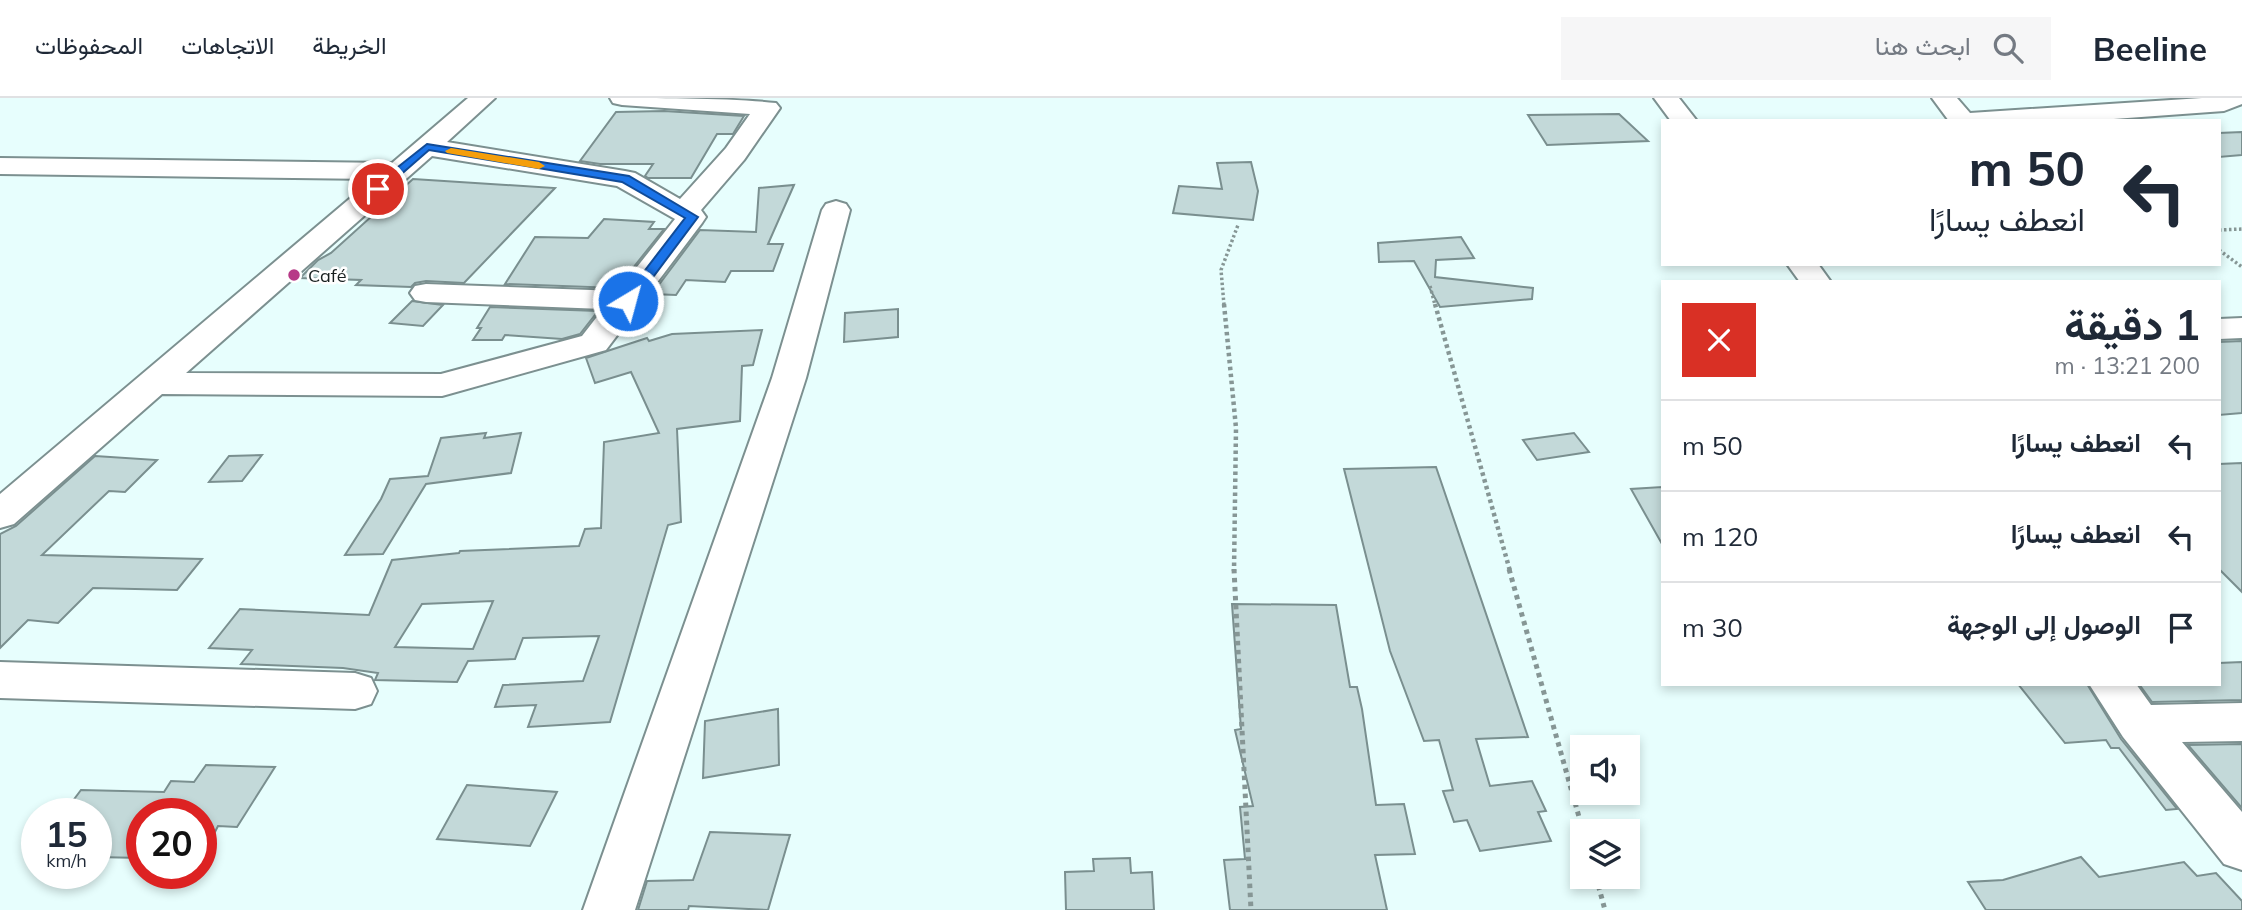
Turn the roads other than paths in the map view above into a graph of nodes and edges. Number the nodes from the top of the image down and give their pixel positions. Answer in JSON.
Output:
{"nodes":[{"id":1,"x":483,"y":98,"type":"edge"},
{"id":2,"x":622,"y":98,"type":"edge"},
{"id":3,"x":1665,"y":98,"type":"edge"},
{"id":4,"x":1944,"y":98,"type":"edge"},
{"id":5,"x":2237,"y":99,"type":"edge"},
{"id":6,"x":770,"y":103,"type":"edge"},
{"id":7,"x":1682,"y":119,"type":"edge"},
{"id":8,"x":1964,"y":119,"type":"edge"},
{"id":9,"x":1996,"y":119,"type":"edge"},
{"id":10,"x":427,"y":147,"type":"junction"},
{"id":11,"x":0,"y":166,"type":"edge"},
{"id":12,"x":398,"y":171,"type":"junction"},
{"id":13,"x":836,"y":210,"type":"dead end"},
{"id":14,"x":684,"y":212,"type":"junction"},
{"id":15,"x":1804,"y":266,"type":"edge"},
{"id":16,"x":1814,"y":280,"type":"edge"},
{"id":17,"x":426,"y":293,"type":"dead end"},
{"id":18,"x":628,"y":301,"type":"junction"},
{"id":19,"x":2242,"y":328,"type":"edge"},
{"id":20,"x":2221,"y":330,"type":"edge"},
{"id":21,"x":153,"y":383,"type":"junction"},
{"id":22,"x":16,"y":488,"type":"edge"},
{"id":23,"x":0,"y":515,"type":"edge"},
{"id":24,"x":0,"y":680,"type":"edge"},
{"id":25,"x":2112,"y":686,"type":"edge"},
{"id":26,"x":355,"y":691,"type":"dead end"},
{"id":27,"x":2242,"y":722,"type":"edge"},
{"id":28,"x":2139,"y":724,"type":"junction"},
{"id":29,"x":2242,"y":848,"type":"edge"},
{"id":30,"x":609,"y":910,"type":"edge"}],
"edges":[{"from":1,"to":10,"type":"street"},
{"from":2,"to":6,"type":"street"},
{"from":3,"to":7,"type":"street"},
{"from":4,"to":8,"type":"street"},
{"from":5,"to":9,"type":"street"},
{"from":6,"to":14,"type":"street"},
{"from":10,"to":12,"type":"street"},
{"from":10,"to":14,"type":"street"},
{"from":11,"to":12,"type":"street"},
{"from":12,"to":21,"type":"street"},
{"from":13,"to":30,"type":"street"},
{"from":14,"to":18,"type":"street"},
{"from":15,"to":16,"type":"street"},
{"from":17,"to":18,"type":"street"},
{"from":18,"to":21,"type":"street"},
{"from":19,"to":20,"type":"street"},
{"from":21,"to":22,"type":"street"},
{"from":22,"to":23,"type":"street"},
{"from":24,"to":26,"type":"street"},
{"from":25,"to":28,"type":"street"},
{"from":27,"to":28,"type":"street"},
{"from":28,"to":29,"type":"street"}]}
